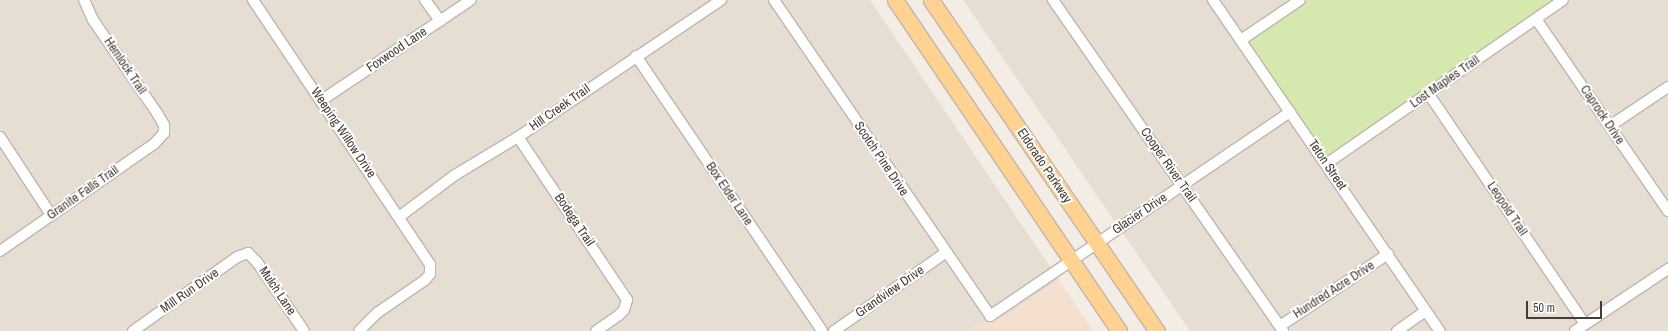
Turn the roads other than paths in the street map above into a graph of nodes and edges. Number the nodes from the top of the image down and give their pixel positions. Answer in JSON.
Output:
{"nodes":[{"id":1,"x":84,"y":0,"type":"edge"},
{"id":2,"x":252,"y":0,"type":"edge"},
{"id":3,"x":426,"y":0,"type":"edge"},
{"id":4,"x":471,"y":0,"type":"edge"},
{"id":5,"x":721,"y":0,"type":"edge"},
{"id":6,"x":774,"y":0,"type":"edge"},
{"id":7,"x":895,"y":0,"type":"edge"},
{"id":8,"x":931,"y":0,"type":"edge"},
{"id":9,"x":1053,"y":0,"type":"edge"},
{"id":10,"x":1213,"y":0,"type":"edge"},
{"id":11,"x":1300,"y":0,"type":"edge"},
{"id":12,"x":1563,"y":0,"type":"edge"},
{"id":13,"x":1536,"y":18,"type":"junction"},
{"id":14,"x":440,"y":21,"type":"junction"},
{"id":15,"x":1241,"y":40,"type":"junction"},
{"id":16,"x":636,"y":56,"type":"junction"},
{"id":17,"x":1668,"y":87,"type":"edge"},
{"id":18,"x":1428,"y":93,"type":"junction"},
{"id":19,"x":322,"y":100,"type":"junction"},
{"id":20,"x":1290,"y":112,"type":"junction"},
{"id":21,"x":1610,"y":126,"type":"junction"},
{"id":22,"x":164,"y":133,"type":"joint"},
{"id":23,"x":0,"y":137,"type":"edge"},
{"id":24,"x":518,"y":137,"type":"junction"},
{"id":25,"x":1326,"y":164,"type":"junction"},
{"id":26,"x":1182,"y":185,"type":"junction"},
{"id":27,"x":1668,"y":211,"type":"edge"},
{"id":28,"x":51,"y":215,"type":"junction"},
{"id":29,"x":399,"y":217,"type":"junction"},
{"id":30,"x":1096,"y":243,"type":"junction"},
{"id":31,"x":0,"y":251,"type":"edge"},
{"id":32,"x":248,"y":253,"type":"joint"},
{"id":33,"x":945,"y":253,"type":"junction"},
{"id":34,"x":1388,"y":254,"type":"junction"},
{"id":35,"x":1070,"y":260,"type":"junction"},
{"id":36,"x":1668,"y":269,"type":"edge"},
{"id":37,"x":1426,"y":311,"type":"junction"},
{"id":38,"x":990,"y":316,"type":"joint"},
{"id":39,"x":1585,"y":324,"type":"junction"},
{"id":40,"x":1281,"y":328,"type":"edge"},
{"id":41,"x":133,"y":331,"type":"edge"},
{"id":42,"x":304,"y":331,"type":"edge"},
{"id":43,"x":358,"y":331,"type":"edge"},
{"id":44,"x":596,"y":331,"type":"edge"},
{"id":45,"x":822,"y":331,"type":"edge"},
{"id":46,"x":834,"y":331,"type":"edge"},
{"id":47,"x":1119,"y":331,"type":"edge"},
{"id":48,"x":1157,"y":331,"type":"edge"},
{"id":49,"x":1397,"y":331,"type":"edge"},
{"id":50,"x":1440,"y":331,"type":"edge"},
{"id":51,"x":1575,"y":331,"type":"edge"}],
"edges":[{"from":1,"to":22,"type":"street","name":"Hemlock Trail"},
{"from":2,"to":19,"type":"street","name":"Weeping Willow Drive"},
{"from":3,"to":14,"type":"street"},
{"from":4,"to":14,"type":"street","name":"Foxwood Lane"},
{"from":5,"to":16,"type":"street","name":"Hill Creek Trail"},
{"from":6,"to":33,"type":"street","name":"Scotch Pine Drive"},
{"from":7,"to":35,"type":"main road"},
{"from":8,"to":30,"type":"main road","name":"Eldorado Parkway"},
{"from":9,"to":26,"type":"street","name":"Cooper River Trail"},
{"from":10,"to":15,"type":"street","name":"Teton Street"},
{"from":11,"to":15,"type":"street"},
{"from":12,"to":13,"type":"street","name":"Lost Maples Trail"},
{"from":13,"to":18,"type":"street","name":"Lost Maples Trail"},
{"from":13,"to":21,"type":"street","name":"Caprock Drive"},
{"from":14,"to":19,"type":"street","name":"Foxwood Lane"},
{"from":15,"to":20,"type":"street","name":"Teton Street"},
{"from":16,"to":24,"type":"street","name":"Hill Creek Trail"},
{"from":16,"to":45,"type":"street","name":"Box Elder Lane"},
{"from":17,"to":21,"type":"street"},
{"from":18,"to":25,"type":"street","name":"Lost Maples Trail"},
{"from":18,"to":39,"type":"street","name":"Leopold Trail"},
{"from":19,"to":29,"type":"street","name":"Weeping Willow Drive"},
{"from":20,"to":25,"type":"street","name":"Teton Street"},
{"from":20,"to":26,"type":"street","name":"Glacier Drive"},
{"from":21,"to":27,"type":"street","name":"Caprock Drive"},
{"from":22,"to":28,"type":"street","name":"Granite Falls Trail"},
{"from":23,"to":28,"type":"street"},
{"from":24,"to":29,"type":"street","name":"Hill Creek Trail"},
{"from":24,"to":44,"type":"street","name":"Bodega Trail"},
{"from":25,"to":34,"type":"street","name":"Teton Street"},
{"from":26,"to":30,"type":"street","name":"Glacier Drive"},
{"from":26,"to":40,"type":"street","name":"Cooper River Trail"},
{"from":28,"to":31,"type":"street","name":"Granite Falls Trail"},
{"from":29,"to":43,"type":"street","name":"Weeping Willow Drive"},
{"from":30,"to":35,"type":"street","name":"Glacier Drive"},
{"from":30,"to":48,"type":"main road","name":"Eldorado Parkway"},
{"from":32,"to":41,"type":"street","name":"Mill Run Drive"},
{"from":32,"to":42,"type":"street","name":"Mulch Lane"},
{"from":33,"to":38,"type":"street","name":"Scotch Pine Drive"},
{"from":33,"to":46,"type":"street","name":"Grandview Drive"},
{"from":34,"to":37,"type":"street","name":"Teton Street"},
{"from":34,"to":40,"type":"street","name":"Hundred Acre Drive"},
{"from":35,"to":38,"type":"street","name":"Glacier Drive"},
{"from":35,"to":47,"type":"main road"},
{"from":36,"to":39,"type":"street"},
{"from":37,"to":49,"type":"street"},
{"from":37,"to":50,"type":"street","name":"Teton Street"},
{"from":39,"to":51,"type":"street"}]}
